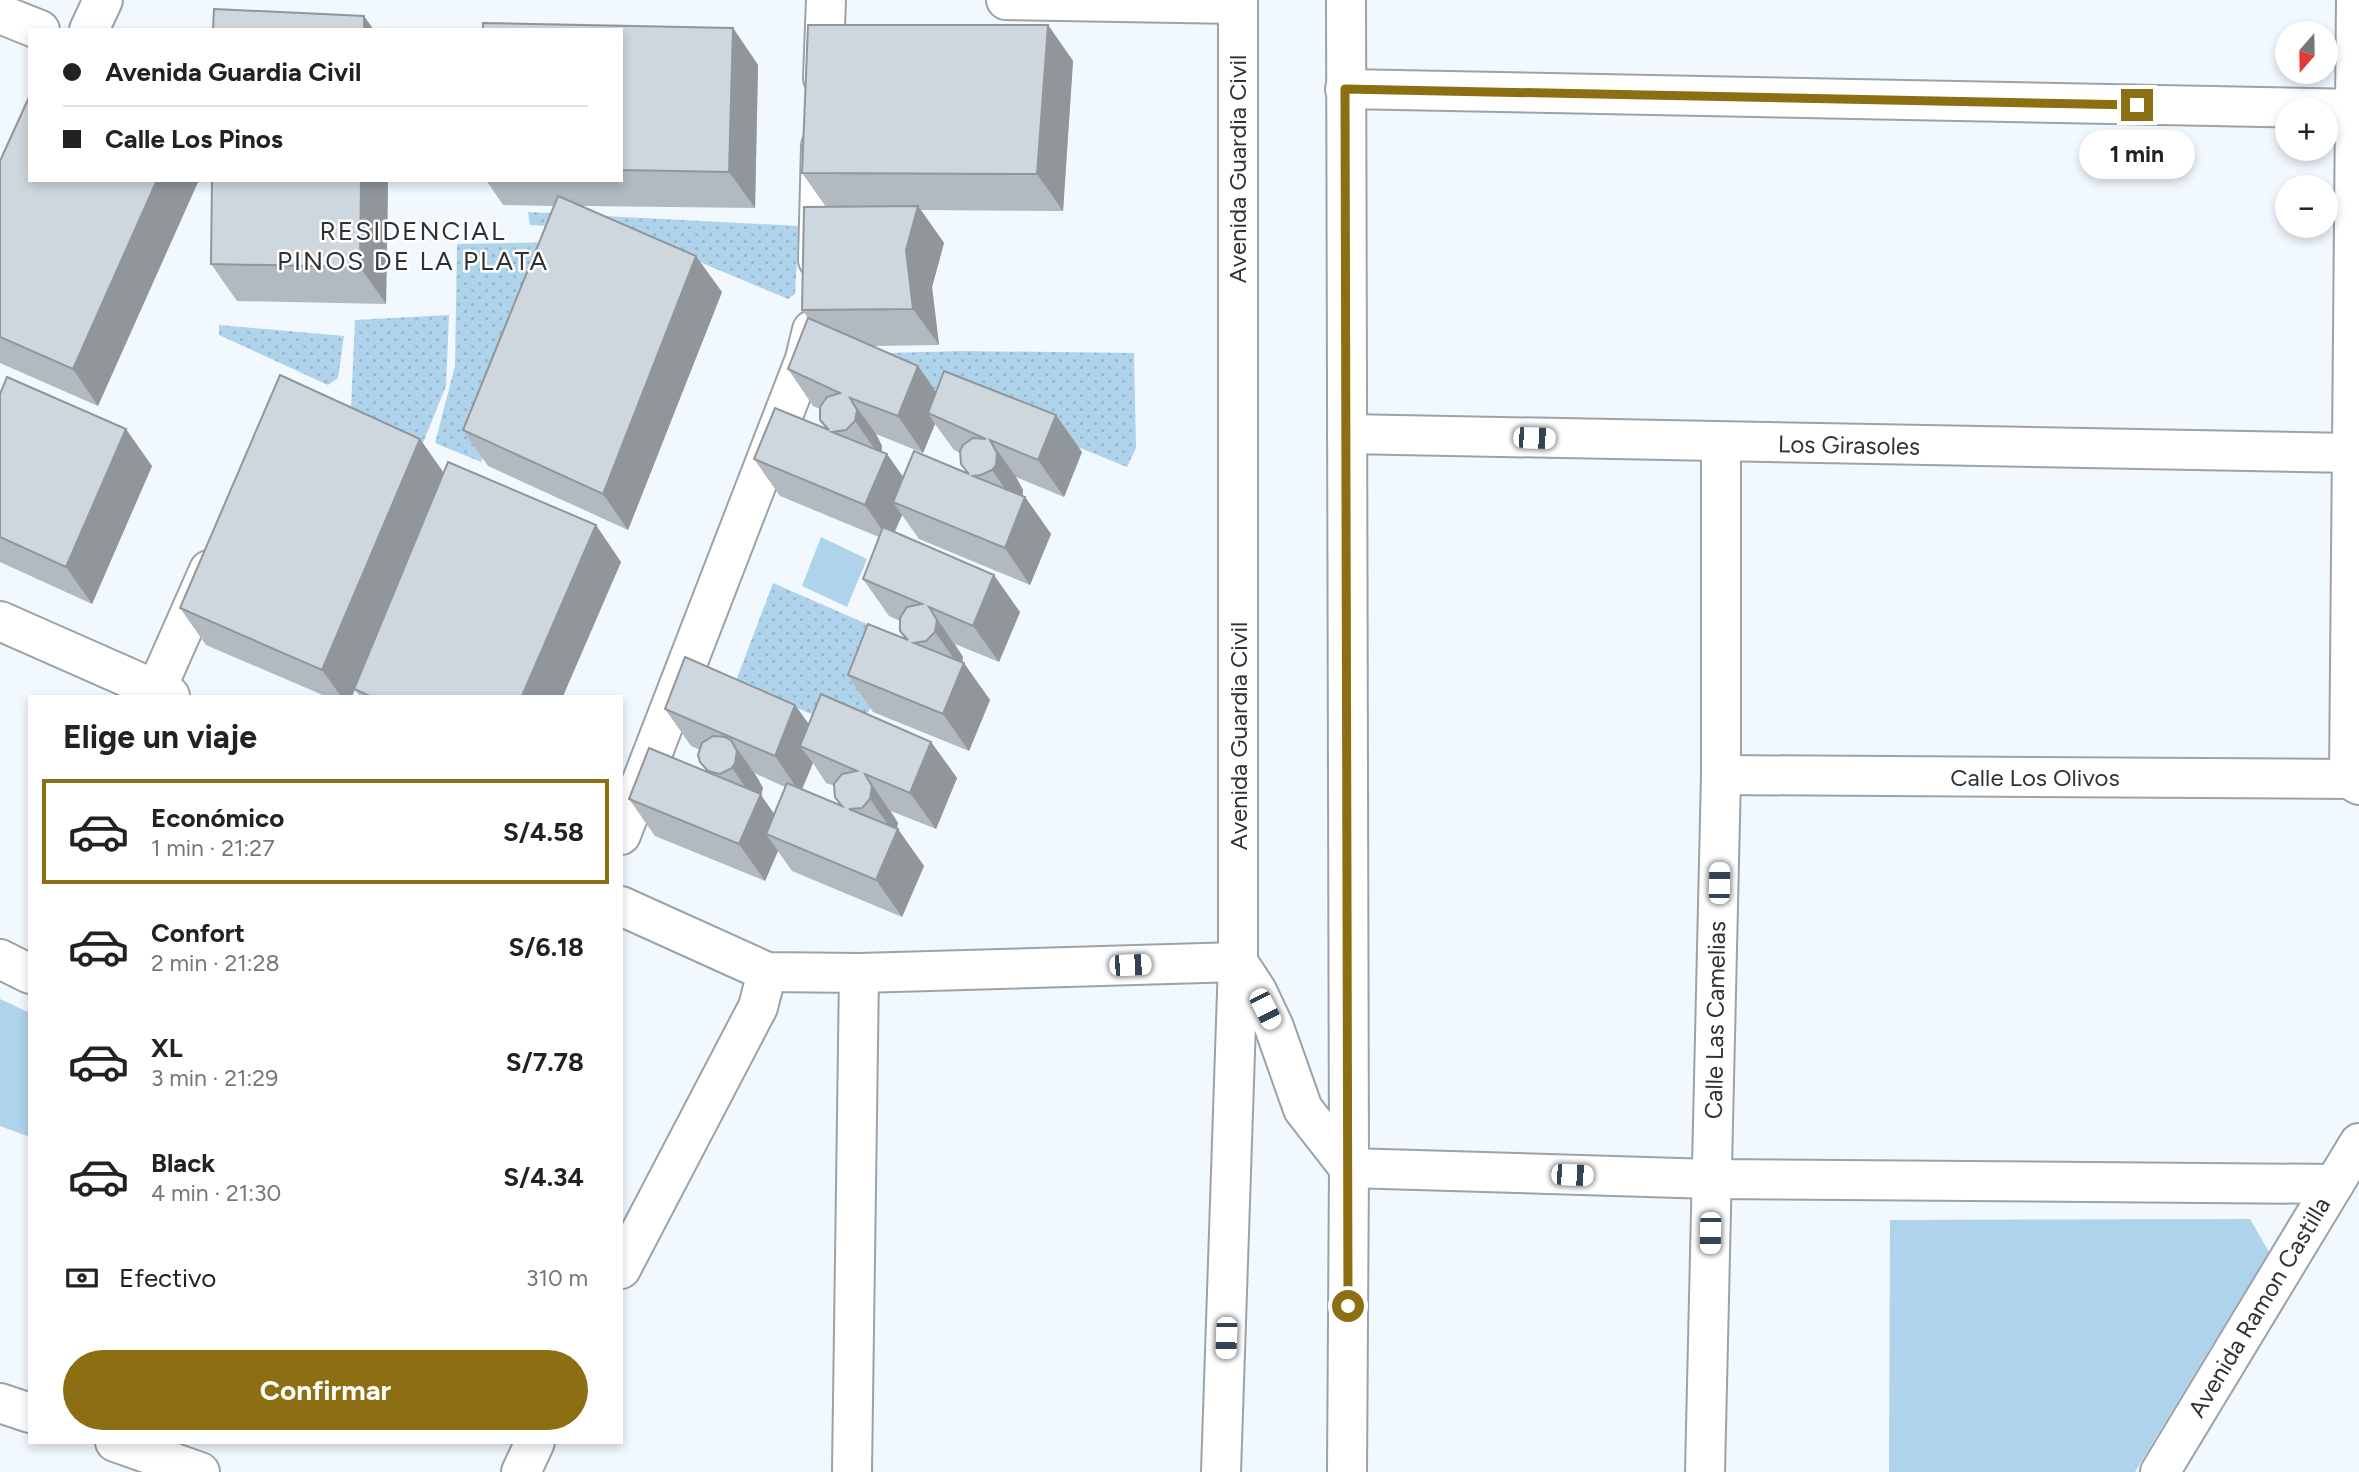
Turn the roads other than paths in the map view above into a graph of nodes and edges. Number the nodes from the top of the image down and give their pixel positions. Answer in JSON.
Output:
{"nodes":[{"id":1,"x":103,"y":0,"type":"edge"},
{"id":2,"x":825,"y":0,"type":"edge"},
{"id":3,"x":1006,"y":0,"type":"edge"},
{"id":4,"x":1346,"y":0,"type":"edge"},
{"id":5,"x":2356,"y":0,"type":"edge"},
{"id":6,"x":1237,"y":2,"type":"edge"},
{"id":7,"x":0,"y":14,"type":"edge"},
{"id":8,"x":35,"y":28,"type":"edge"},
{"id":9,"x":90,"y":28,"type":"edge"},
{"id":10,"x":1345,"y":89,"type":"junction"},
{"id":11,"x":2357,"y":109,"type":"edge"},
{"id":12,"x":1347,"y":435,"type":"junction"},
{"id":13,"x":1721,"y":442,"type":"junction"},
{"id":14,"x":2351,"y":453,"type":"junction"},
{"id":15,"x":222,"y":541,"type":"edge"},
{"id":16,"x":0,"y":621,"type":"edge"},
{"id":17,"x":163,"y":693,"type":"edge"},
{"id":18,"x":1721,"y":775,"type":"junction"},
{"id":19,"x":2354,"y":782,"type":"edge"},
{"id":20,"x":623,"y":830,"type":"edge"},
{"id":21,"x":623,"y":907,"type":"edge"},
{"id":22,"x":0,"y":959,"type":"edge"},
{"id":23,"x":1238,"y":962,"type":"junction"},
{"id":24,"x":767,"y":972,"type":"junction"},
{"id":25,"x":28,"y":973,"type":"edge"},
{"id":26,"x":859,"y":973,"type":"junction"},
{"id":27,"x":2359,"y":1143,"type":"edge"},
{"id":28,"x":1349,"y":1168,"type":"junction"},
{"id":29,"x":1712,"y":1179,"type":"junction"},
{"id":30,"x":2334,"y":1185,"type":"junction"},
{"id":31,"x":623,"y":1261,"type":"edge"},
{"id":32,"x":0,"y":1403,"type":"edge"},
{"id":33,"x":28,"y":1412,"type":"edge"},
{"id":34,"x":535,"y":1444,"type":"edge"},
{"id":35,"x":128,"y":1455,"type":"edge"},
{"id":36,"x":200,"y":1472,"type":"edge"},
{"id":37,"x":521,"y":1472,"type":"edge"},
{"id":38,"x":852,"y":1472,"type":"edge"},
{"id":39,"x":1221,"y":1472,"type":"edge"},
{"id":40,"x":1346,"y":1472,"type":"edge"},
{"id":41,"x":1705,"y":1472,"type":"edge"},
{"id":42,"x":2160,"y":1472,"type":"edge"}],
"edges":[{"from":1,"to":9,"type":"street"},
{"from":2,"to":20,"type":"street"},
{"from":3,"to":6,"type":"street"},
{"from":4,"to":10,"type":"street"},
{"from":5,"to":11,"type":"street"},
{"from":6,"to":23,"type":"street","name":"Avenida Guardia Civil"},
{"from":7,"to":8,"type":"street"},
{"from":10,"to":11,"type":"street"},
{"from":10,"to":12,"type":"street"},
{"from":11,"to":14,"type":"street"},
{"from":12,"to":13,"type":"street","name":"Los Girasoles"},
{"from":12,"to":28,"type":"street"},
{"from":13,"to":14,"type":"street","name":"Los Girasoles"},
{"from":13,"to":18,"type":"street","name":"Calle Las Camelias"},
{"from":14,"to":19,"type":"street"},
{"from":15,"to":17,"type":"street"},
{"from":16,"to":17,"type":"street"},
{"from":18,"to":19,"type":"street","name":"Calle Los Olivos"},
{"from":18,"to":29,"type":"street","name":"Calle Las Camelias"},
{"from":21,"to":24,"type":"street"},
{"from":22,"to":25,"type":"street"},
{"from":23,"to":26,"type":"street"},
{"from":23,"to":28,"type":"street"},
{"from":23,"to":39,"type":"street","name":"Avenida Guardia Civil"},
{"from":24,"to":26,"type":"street"},
{"from":24,"to":31,"type":"street"},
{"from":26,"to":38,"type":"street"},
{"from":27,"to":30,"type":"street","name":"Avenida Ramon Castilla"},
{"from":28,"to":29,"type":"street"},
{"from":28,"to":40,"type":"street"},
{"from":29,"to":30,"type":"street"},
{"from":29,"to":41,"type":"street","name":"Calle Las Camelias"},
{"from":30,"to":42,"type":"street","name":"Avenida Ramon Castilla"},
{"from":32,"to":33,"type":"street"},
{"from":34,"to":37,"type":"street"},
{"from":35,"to":36,"type":"street"}]}
